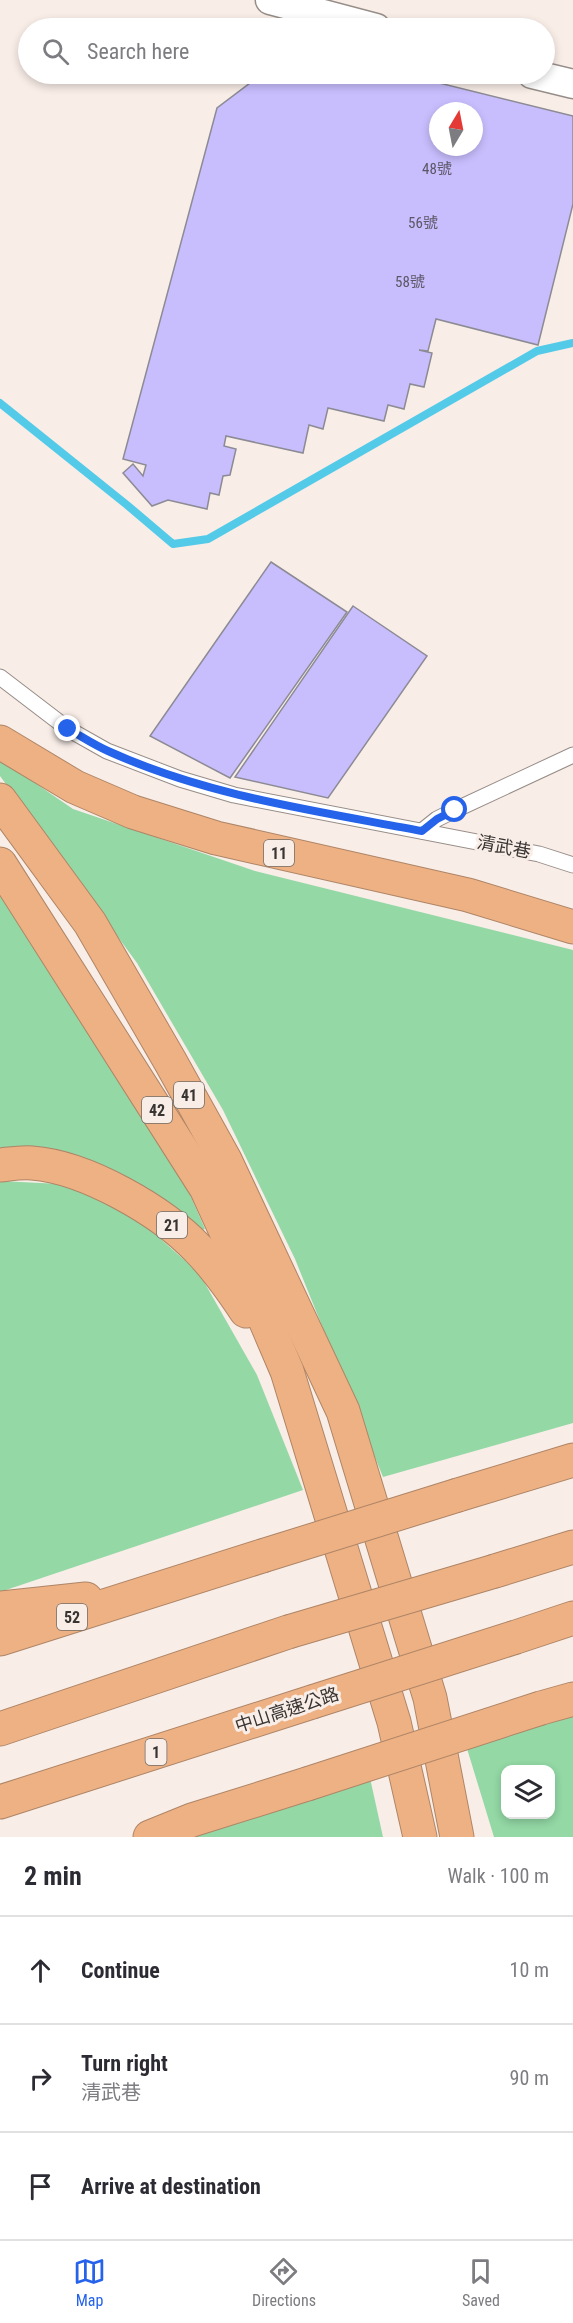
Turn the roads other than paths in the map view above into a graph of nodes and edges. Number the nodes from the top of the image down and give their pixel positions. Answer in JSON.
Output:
{"nodes":[{"id":1,"x":270,"y":0,"type":"edge"},
{"id":2,"x":338,"y":18,"type":"edge"},
{"id":3,"x":555,"y":80,"type":"edge"},
{"id":4,"x":573,"y":84,"type":"edge"},
{"id":5,"x":0,"y":677,"type":"edge"},
{"id":6,"x":0,"y":741,"type":"edge"},
{"id":7,"x":573,"y":755,"type":"edge"},
{"id":8,"x":0,"y":800,"type":"edge"},
{"id":9,"x":422,"y":831,"type":"junction"},
{"id":10,"x":0,"y":864,"type":"edge"},
{"id":11,"x":573,"y":865,"type":"edge"},
{"id":12,"x":573,"y":927,"type":"edge"},
{"id":13,"x":0,"y":1165,"type":"edge"},
{"id":14,"x":287,"y":1371,"type":"junction"},
{"id":15,"x":573,"y":1460,"type":"edge"},
{"id":16,"x":573,"y":1547,"type":"edge"},
{"id":17,"x":144,"y":1593,"type":"junction"},
{"id":18,"x":0,"y":1608,"type":"edge"},
{"id":19,"x":573,"y":1618,"type":"edge"},
{"id":20,"x":0,"y":1639,"type":"edge"},
{"id":21,"x":573,"y":1699,"type":"edge"},
{"id":22,"x":0,"y":1729,"type":"edge"},
{"id":23,"x":0,"y":1802,"type":"edge"},
{"id":24,"x":459,"y":1829,"type":"edge"},
{"id":25,"x":150,"y":1837,"type":"edge"},
{"id":26,"x":420,"y":1837,"type":"edge"}],
"edges":[{"from":1,"to":2,"type":"street"},
{"from":3,"to":4,"type":"street"},
{"from":5,"to":9,"type":"lane","name":"清武巷"},
{"from":6,"to":12,"type":"highway","number":"11"},
{"from":7,"to":9,"type":"lane"},
{"from":8,"to":24,"type":"highway","number":"41"},
{"from":9,"to":11,"type":"lane","name":"清武巷"},
{"from":10,"to":14,"type":"highway","number":"42"},
{"from":13,"to":14,"type":"highway","number":"21"},
{"from":14,"to":26,"type":"highway"},
{"from":15,"to":17,"type":"highway","bridge":true},
{"from":16,"to":22,"type":"highway","bridge":true},
{"from":17,"to":18,"type":"highway"},
{"from":17,"to":20,"type":"highway","number":"52"},
{"from":19,"to":23,"type":"highway","name":"中山高速公路","number":"1","bridge":true},
{"from":21,"to":25,"type":"highway","bridge":true}]}
